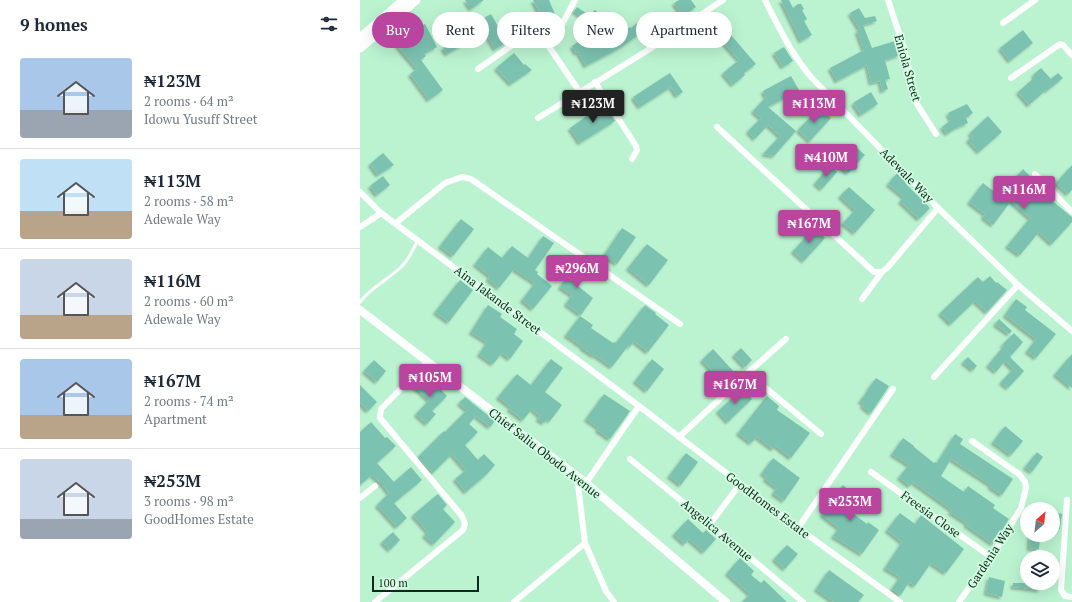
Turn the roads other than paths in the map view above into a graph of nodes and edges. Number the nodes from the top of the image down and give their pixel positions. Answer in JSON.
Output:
{"nodes":[{"id":1,"x":404,"y":0,"type":"edge"},
{"id":2,"x":416,"y":0,"type":"edge"},
{"id":3,"x":575,"y":0,"type":"edge"},
{"id":4,"x":724,"y":0,"type":"edge"},
{"id":5,"x":765,"y":0,"type":"edge"},
{"id":6,"x":888,"y":0,"type":"edge"},
{"id":7,"x":1035,"y":0,"type":"edge"},
{"id":8,"x":565,"y":19,"type":"edge"},
{"id":9,"x":1003,"y":23,"type":"dead end"},
{"id":10,"x":360,"y":38,"type":"edge"},
{"id":11,"x":360,"y":48,"type":"edge"},
{"id":12,"x":508,"y":48,"type":"edge"},
{"id":13,"x":551,"y":48,"type":"edge"},
{"id":14,"x":1072,"y":55,"type":"edge"},
{"id":15,"x":478,"y":69,"type":"dead end"},
{"id":16,"x":1011,"y":78,"type":"dead end"},
{"id":17,"x":595,"y":82,"type":"junction"},
{"id":18,"x":579,"y":91,"type":"junction"},
{"id":19,"x":538,"y":118,"type":"dead end"},
{"id":20,"x":716,"y":127,"type":"dead end"},
{"id":21,"x":936,"y":134,"type":"dead end"},
{"id":22,"x":632,"y":159,"type":"dead end"},
{"id":23,"x":1035,"y":174,"type":"dead end"},
{"id":24,"x":360,"y":192,"type":"edge"},
{"id":25,"x":938,"y":208,"type":"junction"},
{"id":26,"x":1072,"y":212,"type":"edge"},
{"id":27,"x":381,"y":213,"type":"junction"},
{"id":28,"x":396,"y":224,"type":"junction"},
{"id":29,"x":360,"y":227,"type":"edge"},
{"id":30,"x":418,"y":240,"type":"junction"},
{"id":31,"x":882,"y":272,"type":"junction"},
{"id":32,"x":1018,"y":285,"type":"junction"},
{"id":33,"x":862,"y":299,"type":"dead end"},
{"id":34,"x":360,"y":302,"type":"edge"},
{"id":35,"x":360,"y":310,"type":"edge"},
{"id":36,"x":680,"y":324,"type":"dead end"},
{"id":37,"x":1072,"y":331,"type":"edge"},
{"id":38,"x":786,"y":339,"type":"dead end"},
{"id":39,"x":427,"y":362,"type":"junction"},
{"id":40,"x":934,"y":376,"type":"dead end"},
{"id":41,"x":741,"y":379,"type":"junction"},
{"id":42,"x":893,"y":389,"type":"dead end"},
{"id":43,"x":639,"y":406,"type":"junction"},
{"id":44,"x":821,"y":434,"type":"dead end"},
{"id":45,"x":679,"y":437,"type":"junction"},
{"id":46,"x":972,"y":441,"type":"dead end"},
{"id":47,"x":630,"y":459,"type":"dead end"},
{"id":48,"x":871,"y":472,"type":"dead end"},
{"id":49,"x":577,"y":476,"type":"junction"},
{"id":50,"x":586,"y":483,"type":"junction"},
{"id":51,"x":740,"y":484,"type":"junction"},
{"id":52,"x":375,"y":486,"type":"dead end"},
{"id":53,"x":360,"y":498,"type":"edge"},
{"id":54,"x":1068,"y":500,"type":"dead end"},
{"id":55,"x":710,"y":524,"type":"junction"},
{"id":56,"x":798,"y":528,"type":"junction"},
{"id":57,"x":585,"y":543,"type":"junction"},
{"id":58,"x":991,"y":557,"type":"junction"},
{"id":59,"x":1072,"y":597,"type":"edge"},
{"id":60,"x":375,"y":602,"type":"edge"},
{"id":61,"x":514,"y":602,"type":"edge"},
{"id":62,"x":614,"y":602,"type":"edge"},
{"id":63,"x":726,"y":602,"type":"edge"},
{"id":64,"x":802,"y":602,"type":"edge"},
{"id":65,"x":900,"y":602,"type":"edge"},
{"id":66,"x":959,"y":602,"type":"edge"}],
"edges":[{"from":1,"to":10,"type":"main road"},
{"from":2,"to":11,"type":"main road"},
{"from":3,"to":8,"type":"street"},
{"from":4,"to":17,"type":"street"},
{"from":5,"to":25,"type":"street","name":"Adewale Way"},
{"from":6,"to":21,"type":"street","name":"Eniola Street"},
{"from":7,"to":9,"type":"street"},
{"from":12,"to":15,"type":"street"},
{"from":13,"to":18,"type":"street"},
{"from":14,"to":16,"type":"street"},
{"from":17,"to":18,"type":"street"},
{"from":17,"to":22,"type":"street"},
{"from":18,"to":19,"type":"street"},
{"from":20,"to":31,"type":"street"},
{"from":23,"to":26,"type":"street"},
{"from":24,"to":27,"type":"street","name":"Aina Jakande Street"},
{"from":25,"to":31,"type":"street"},
{"from":25,"to":32,"type":"street","name":"Adewale Way"},
{"from":27,"to":28,"type":"street","name":"Aina Jakande Street"},
{"from":27,"to":29,"type":"street"},
{"from":28,"to":30,"type":"street","name":"Aina Jakande Street"},
{"from":28,"to":36,"type":"street"},
{"from":30,"to":34,"type":"lane"},
{"from":30,"to":43,"type":"street","name":"Aina Jakande Street"},
{"from":31,"to":33,"type":"street"},
{"from":32,"to":37,"type":"street","name":"Adewale Way"},
{"from":32,"to":40,"type":"street"},
{"from":35,"to":39,"type":"street","name":"Chief Saliu Obodo Avenue"},
{"from":38,"to":41,"type":"street"},
{"from":39,"to":49,"type":"street","name":"Chief Saliu Obodo Avenue"},
{"from":39,"to":60,"type":"street"},
{"from":41,"to":44,"type":"street"},
{"from":41,"to":45,"type":"street"},
{"from":42,"to":56,"type":"street"},
{"from":43,"to":45,"type":"street","name":"GoodHomes Estate"},
{"from":43,"to":50,"type":"street"},
{"from":45,"to":51,"type":"street","name":"GoodHomes Estate"},
{"from":46,"to":58,"type":"street","name":"Gardenia Way"},
{"from":47,"to":55,"type":"street","name":"Angelica Avenue"},
{"from":48,"to":58,"type":"street","name":"Freesia Close"},
{"from":49,"to":50,"type":"street","name":"Chief Saliu Obodo Avenue"},
{"from":49,"to":57,"type":"street"},
{"from":50,"to":63,"type":"street","name":"Chief Saliu Obodo Avenue"},
{"from":51,"to":55,"type":"street"},
{"from":51,"to":56,"type":"street","name":"GoodHomes Estate"},
{"from":52,"to":53,"type":"street"},
{"from":54,"to":59,"type":"street"},
{"from":55,"to":64,"type":"street","name":"Angelica Avenue"},
{"from":56,"to":65,"type":"street","name":"GoodHomes Estate"},
{"from":57,"to":61,"type":"street"},
{"from":57,"to":62,"type":"street"},
{"from":58,"to":66,"type":"street","name":"Gardenia Way"}]}
